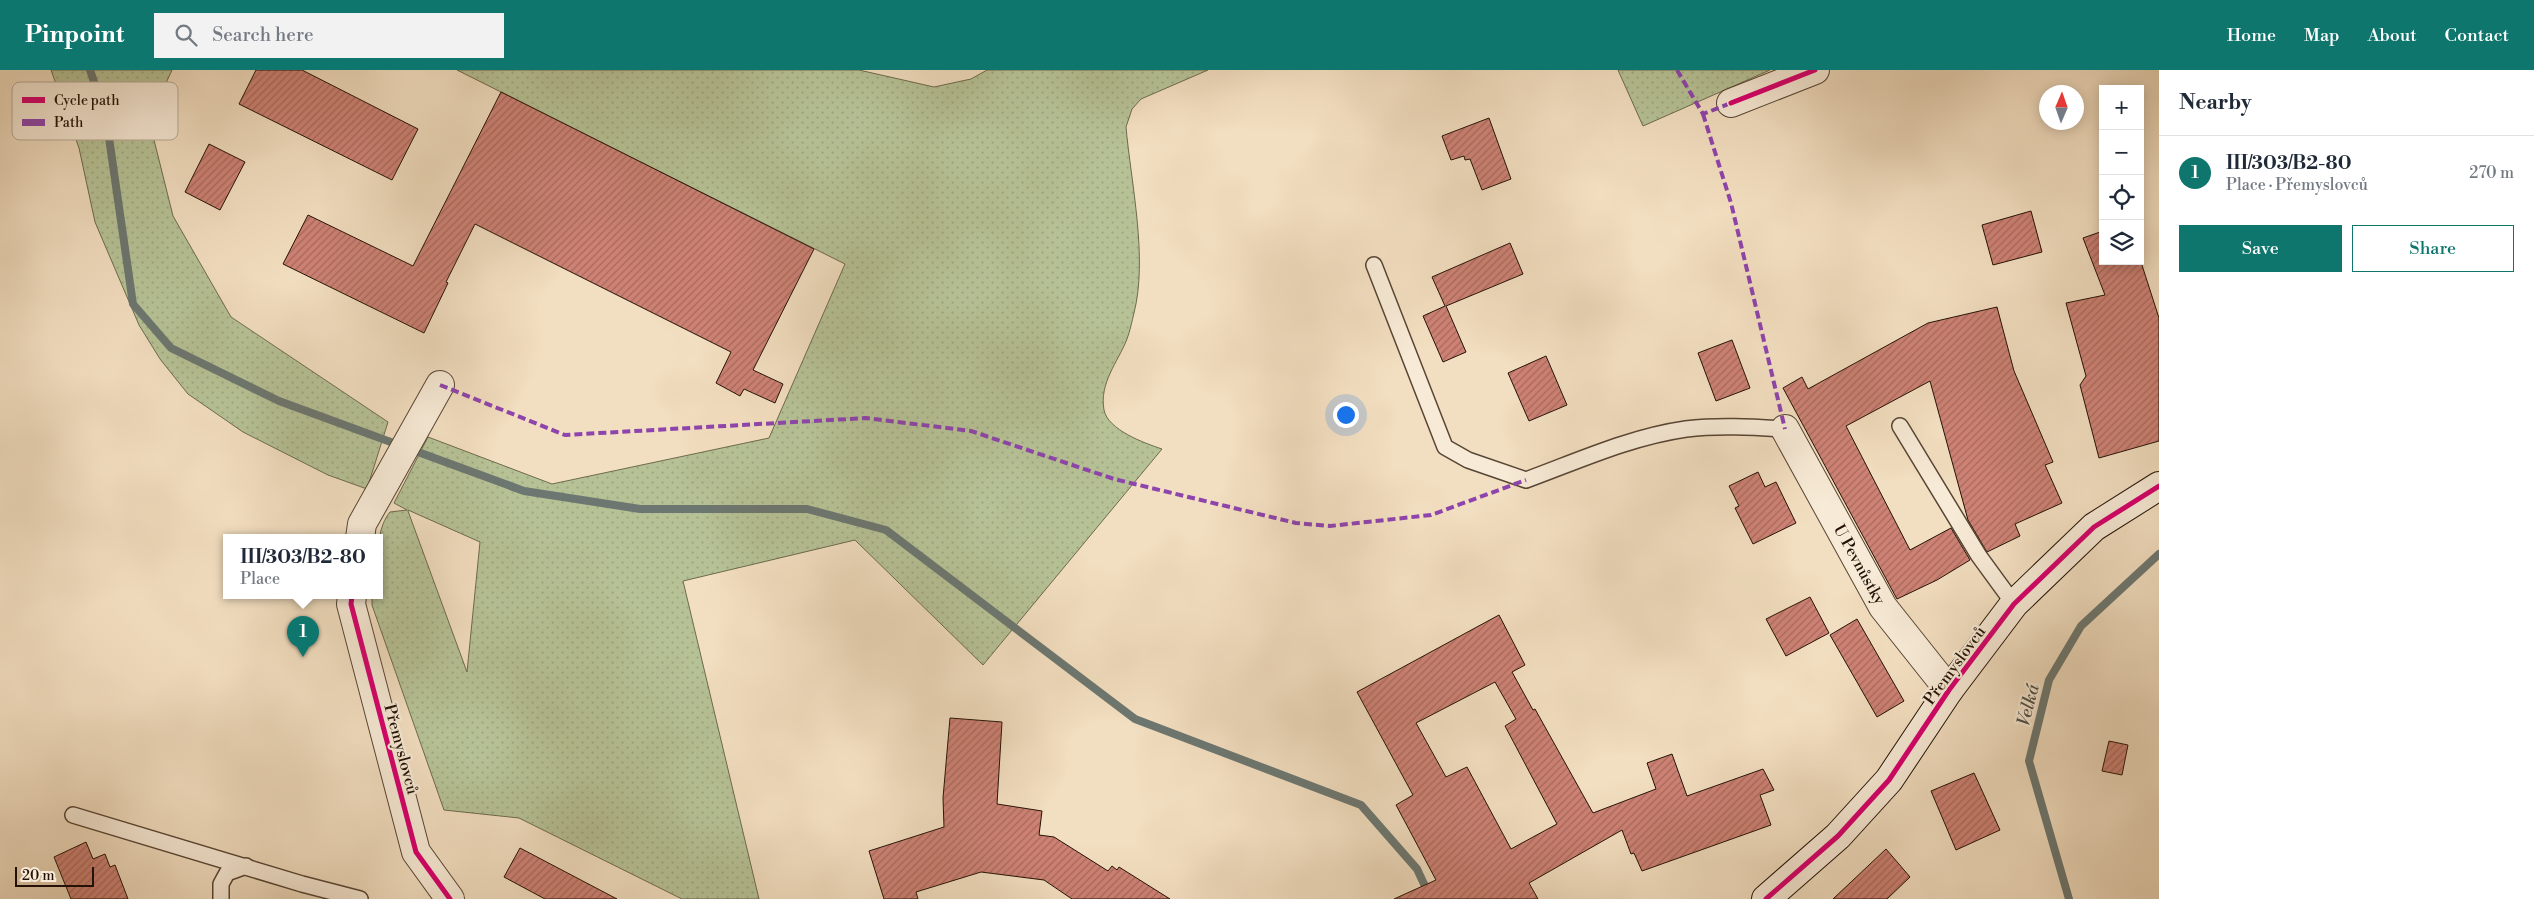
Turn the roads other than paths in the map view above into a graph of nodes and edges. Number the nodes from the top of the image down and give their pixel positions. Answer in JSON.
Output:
{"nodes":[{"id":1,"x":1815,"y":70,"type":"edge"},
{"id":2,"x":1731,"y":103,"type":"dead end"},
{"id":3,"x":1374,"y":265,"type":"dead end"},
{"id":4,"x":440,"y":385,"type":"dead end"},
{"id":5,"x":1900,"y":426,"type":"dead end"},
{"id":6,"x":1785,"y":429,"type":"joint"},
{"id":7,"x":2159,"y":486,"type":"edge"},
{"id":8,"x":361,"y":534,"type":"edge"},
{"id":9,"x":352,"y":599,"type":"edge"},
{"id":10,"x":2014,"y":604,"type":"junction"},
{"id":11,"x":1949,"y":690,"type":"junction"},
{"id":12,"x":73,"y":815,"type":"dead end"},
{"id":13,"x":246,"y":866,"type":"junction"},
{"id":14,"x":444,"y":898,"type":"edge"},
{"id":15,"x":221,"y":899,"type":"edge"},
{"id":16,"x":360,"y":899,"type":"edge"},
{"id":17,"x":1766,"y":899,"type":"edge"}],
"edges":[{"from":1,"to":2,"type":"street"},
{"from":3,"to":6,"type":"lane"},
{"from":4,"to":8,"type":"street"},
{"from":5,"to":10,"type":"lane"},
{"from":6,"to":11,"type":"street","name":"U Pevnůstky"},
{"from":7,"to":10,"type":"street","name":"Přemyslovců"},
{"from":9,"to":14,"type":"street","name":"Přemyslovců"},
{"from":10,"to":11,"type":"street","name":"Přemyslovců"},
{"from":11,"to":17,"type":"street","name":"Přemyslovců"},
{"from":12,"to":13,"type":"lane"},
{"from":13,"to":15,"type":"lane"},
{"from":13,"to":16,"type":"lane"}]}
